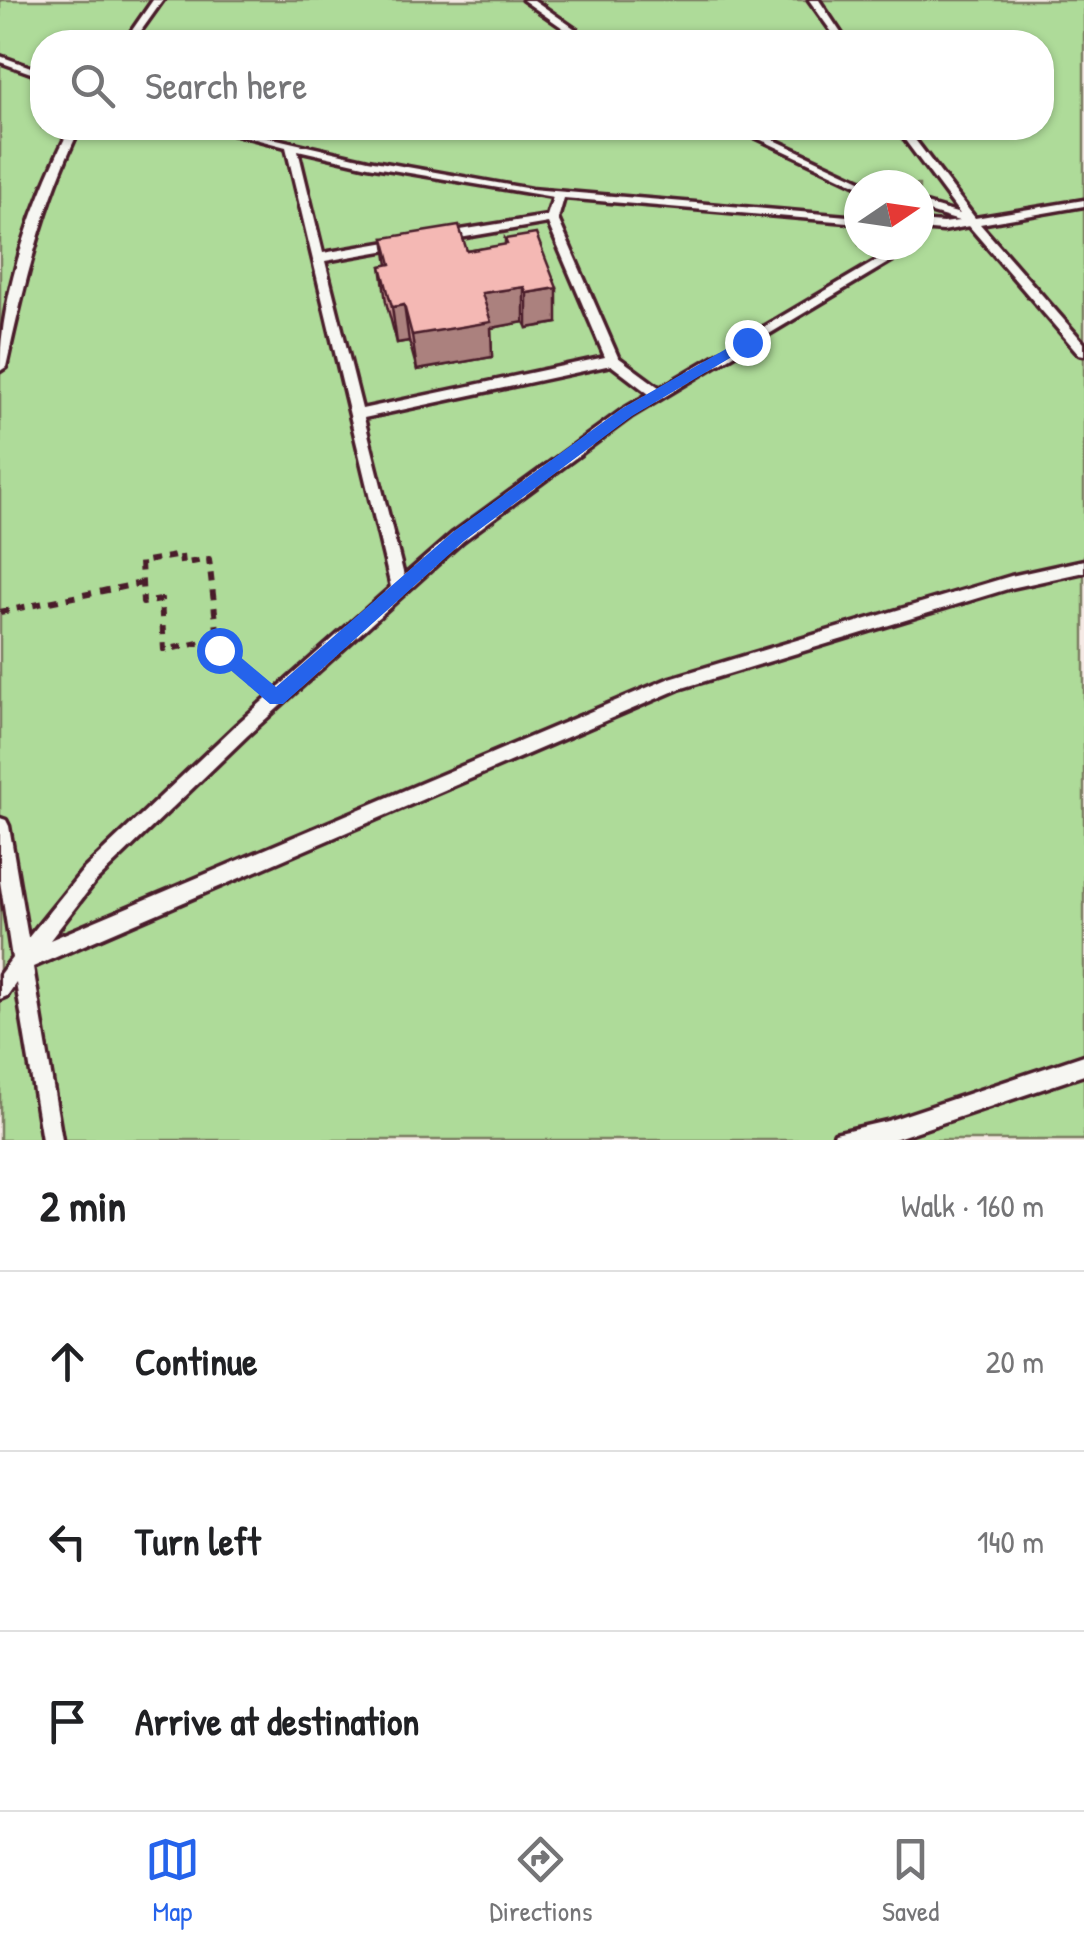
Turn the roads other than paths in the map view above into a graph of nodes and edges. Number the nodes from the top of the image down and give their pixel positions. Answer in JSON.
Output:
{"nodes":[{"id":1,"x":158,"y":0,"type":"edge"},
{"id":2,"x":528,"y":0,"type":"edge"},
{"id":3,"x":814,"y":0,"type":"edge"},
{"id":4,"x":137,"y":30,"type":"edge"},
{"id":5,"x":572,"y":30,"type":"edge"},
{"id":6,"x":835,"y":30,"type":"edge"},
{"id":7,"x":0,"y":60,"type":"edge"},
{"id":8,"x":30,"y":70,"type":"edge"},
{"id":9,"x":68,"y":140,"type":"edge"},
{"id":10,"x":270,"y":140,"type":"edge"},
{"id":11,"x":767,"y":140,"type":"edge"},
{"id":12,"x":910,"y":140,"type":"edge"},
{"id":13,"x":291,"y":145,"type":"junction"},
{"id":14,"x":844,"y":175,"type":"edge"},
{"id":15,"x":560,"y":194,"type":"junction"},
{"id":16,"x":1084,"y":203,"type":"edge"},
{"id":17,"x":934,"y":210,"type":"edge"},
{"id":18,"x":552,"y":219,"type":"junction"},
{"id":19,"x":844,"y":219,"type":"edge"},
{"id":20,"x":972,"y":222,"type":"junction"},
{"id":21,"x":934,"y":226,"type":"edge"},
{"id":22,"x":944,"y":227,"type":"junction"},
{"id":23,"x":934,"y":233,"type":"edge"},
{"id":24,"x":435,"y":238,"type":"edge"},
{"id":25,"x":416,"y":242,"type":"edge"},
{"id":26,"x":318,"y":258,"type":"junction"},
{"id":27,"x":887,"y":260,"type":"edge"},
{"id":28,"x":1084,"y":351,"type":"edge"},
{"id":29,"x":613,"y":360,"type":"junction"},
{"id":30,"x":0,"y":366,"type":"edge"},
{"id":31,"x":659,"y":394,"type":"junction"},
{"id":32,"x":357,"y":415,"type":"junction"},
{"id":33,"x":1084,"y":566,"type":"edge"},
{"id":34,"x":398,"y":588,"type":"junction"},
{"id":35,"x":0,"y":826,"type":"edge"},
{"id":36,"x":21,"y":962,"type":"junction"},
{"id":37,"x":0,"y":989,"type":"edge"},
{"id":38,"x":1084,"y":1064,"type":"edge"},
{"id":39,"x":52,"y":1140,"type":"edge"},
{"id":40,"x":842,"y":1140,"type":"edge"}],
"edges":[{"from":1,"to":4,"type":"lane"},
{"from":2,"to":5,"type":"lane"},
{"from":3,"to":6,"type":"lane"},
{"from":7,"to":8,"type":"lane"},
{"from":9,"to":30,"type":"lane"},
{"from":10,"to":13,"type":"lane"},
{"from":11,"to":14,"type":"lane"},
{"from":12,"to":20,"type":"lane"},
{"from":13,"to":15,"type":"lane"},
{"from":13,"to":26,"type":"lane"},
{"from":15,"to":18,"type":"lane"},
{"from":15,"to":19,"type":"lane"},
{"from":16,"to":20,"type":"lane"},
{"from":17,"to":20,"type":"lane"},
{"from":18,"to":24,"type":"lane"},
{"from":18,"to":29,"type":"lane"},
{"from":20,"to":22,"type":"lane"},
{"from":20,"to":28,"type":"lane"},
{"from":21,"to":22,"type":"lane"},
{"from":22,"to":23,"type":"lane"},
{"from":25,"to":26,"type":"lane"},
{"from":26,"to":32,"type":"lane"},
{"from":27,"to":31,"type":"lane"},
{"from":29,"to":31,"type":"lane"},
{"from":29,"to":32,"type":"lane"},
{"from":31,"to":34,"type":"lane"},
{"from":32,"to":34,"type":"lane"},
{"from":33,"to":36,"type":"lane"},
{"from":34,"to":36,"type":"lane"},
{"from":35,"to":36,"type":"lane"},
{"from":36,"to":37,"type":"lane"},
{"from":36,"to":39,"type":"lane"},
{"from":38,"to":40,"type":"lane"}]}
